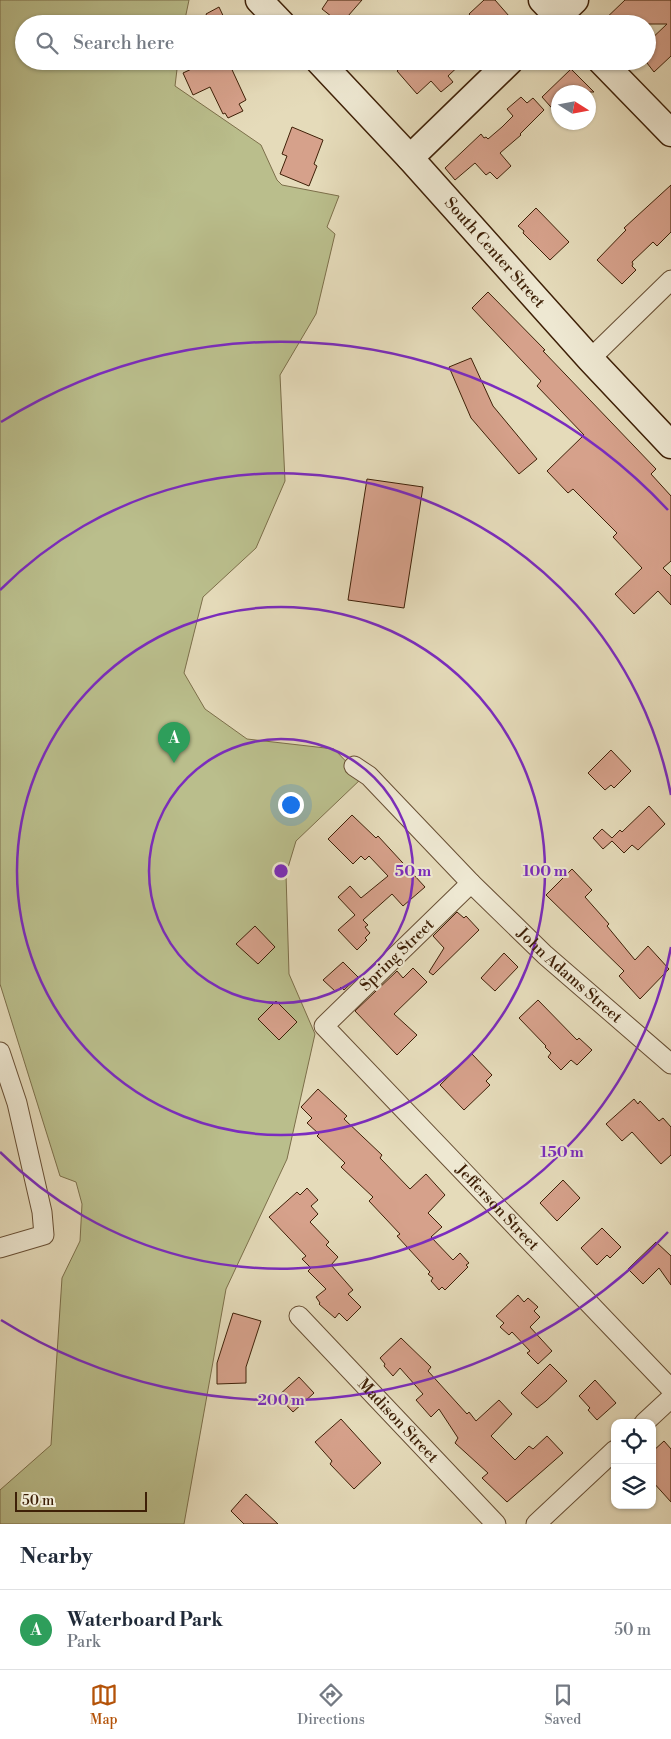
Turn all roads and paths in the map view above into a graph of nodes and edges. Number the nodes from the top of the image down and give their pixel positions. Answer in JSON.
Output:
{"nodes":[{"id":1,"x":259,"y":0,"type":"edge"},
{"id":2,"x":273,"y":15,"type":"edge"},
{"id":3,"x":327,"y":70,"type":"edge"},
{"id":4,"x":501,"y":70,"type":"edge"},
{"id":5,"x":610,"y":70,"type":"edge"},
{"id":6,"x":671,"y":133,"type":"edge"},
{"id":7,"x":410,"y":158,"type":"junction"},
{"id":8,"x":671,"y":280,"type":"edge"},
{"id":9,"x":590,"y":359,"type":"junction"},
{"id":10,"x":671,"y":445,"type":"edge"},
{"id":11,"x":354,"y":766,"type":"dead end"},
{"id":12,"x":471,"y":883,"type":"junction"},
{"id":13,"x":324,"y":1026,"type":"joint"},
{"id":14,"x":0,"y":1052,"type":"edge"},
{"id":15,"x":671,"y":1064,"type":"edge"},
{"id":16,"x":0,"y":1248,"type":"edge"},
{"id":17,"x":299,"y":1316,"type":"dead end"},
{"id":18,"x":671,"y":1389,"type":"edge"},
{"id":19,"x":671,"y":1398,"type":"edge"},
{"id":20,"x":648,"y":1419,"type":"edge"},
{"id":21,"x":611,"y":1454,"type":"edge"},
{"id":22,"x":496,"y":1524,"type":"edge"},
{"id":23,"x":536,"y":1524,"type":"edge"}],
"edges":[{"from":1,"to":2,"type":"street"},
{"from":3,"to":7,"type":"street","name":"South Center Street"},
{"from":4,"to":7,"type":"street"},
{"from":5,"to":6,"type":"street"},
{"from":7,"to":9,"type":"street","name":"South Center Street"},
{"from":8,"to":9,"type":"street"},
{"from":9,"to":10,"type":"street","name":"South Center Street"},
{"from":11,"to":12,"type":"street","name":"John Adams Street"},
{"from":12,"to":13,"type":"street","name":"Spring Street"},
{"from":12,"to":15,"type":"street","name":"John Adams Street"},
{"from":13,"to":18,"type":"street","name":"Jefferson Street"},
{"from":14,"to":16,"type":"street"},
{"from":17,"to":22,"type":"street","name":"Madison Street"},
{"from":19,"to":20,"type":"street"},
{"from":21,"to":23,"type":"street"}]}
